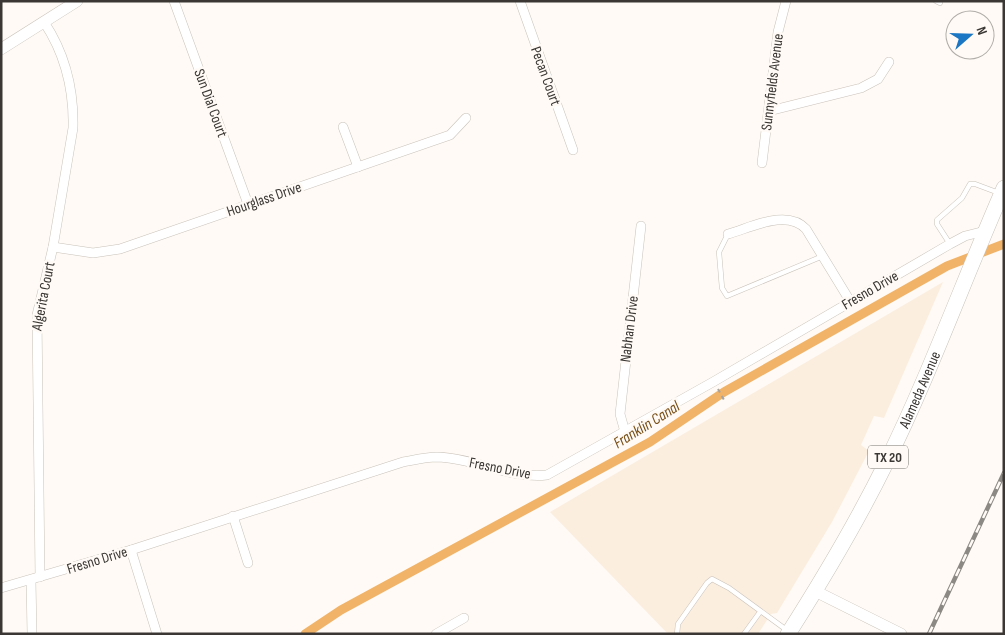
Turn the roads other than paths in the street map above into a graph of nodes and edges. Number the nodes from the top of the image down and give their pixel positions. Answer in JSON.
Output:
{"nodes":[{"id":1,"x":77,"y":1,"type":"edge"},
{"id":2,"x":174,"y":1,"type":"edge"},
{"id":3,"x":520,"y":1,"type":"edge"},
{"id":4,"x":786,"y":1,"type":"edge"},
{"id":5,"x":44,"y":22,"type":"junction"},
{"id":6,"x":1,"y":49,"type":"edge"},
{"id":7,"x":889,"y":62,"type":"dead end"},
{"id":8,"x":769,"y":111,"type":"junction"},
{"id":9,"x":466,"y":118,"type":"dead end"},
{"id":10,"x":343,"y":127,"type":"dead end"},
{"id":11,"x":573,"y":150,"type":"dead end"},
{"id":12,"x":762,"y":163,"type":"dead end"},
{"id":13,"x":358,"y":167,"type":"junction"},
{"id":14,"x":1002,"y":191,"type":"edge"},
{"id":15,"x":248,"y":204,"type":"junction"},
{"id":16,"x":641,"y":226,"type":"dead end"},
{"id":17,"x":728,"y":234,"type":"joint"},
{"id":18,"x":984,"y":235,"type":"junction"},
{"id":19,"x":950,"y":244,"type":"junction"},
{"id":20,"x":53,"y":247,"type":"junction"},
{"id":21,"x":823,"y":256,"type":"junction"},
{"id":22,"x":850,"y":301,"type":"junction"},
{"id":23,"x":625,"y":432,"type":"junction"},
{"id":24,"x":233,"y":516,"type":"junction"},
{"id":25,"x":131,"y":550,"type":"junction"},
{"id":26,"x":248,"y":563,"type":"dead end"},
{"id":27,"x":40,"y":577,"type":"junction"},
{"id":28,"x":30,"y":580,"type":"junction"},
{"id":29,"x":1,"y":588,"type":"edge"},
{"id":30,"x":815,"y":591,"type":"junction"},
{"id":31,"x":760,"y":612,"type":"junction"},
{"id":32,"x":464,"y":618,"type":"dead end"},
{"id":33,"x":885,"y":630,"type":"edge"},
{"id":34,"x":788,"y":633,"type":"edge"},
{"id":35,"x":32,"y":634,"type":"edge"},
{"id":36,"x":157,"y":634,"type":"edge"},
{"id":37,"x":436,"y":634,"type":"edge"},
{"id":38,"x":677,"y":634,"type":"edge"},
{"id":39,"x":744,"y":634,"type":"edge"},
{"id":40,"x":901,"y":634,"type":"edge"}],
"edges":[{"from":1,"to":5,"type":"street"},
{"from":2,"to":15,"type":"street","name":"Sun Dial Court"},
{"from":3,"to":11,"type":"street","name":"Pecan Court"},
{"from":4,"to":8,"type":"street","name":"Sunnyfields Avenue"},
{"from":5,"to":6,"type":"street"},
{"from":5,"to":20,"type":"street","name":"Algerita Court"},
{"from":7,"to":8,"type":"street"},
{"from":8,"to":12,"type":"street","name":"Sunnyfields Avenue"},
{"from":9,"to":13,"type":"street","name":"Hourglass Drive"},
{"from":10,"to":13,"type":"street"},
{"from":13,"to":15,"type":"street","name":"Hourglass Drive"},
{"from":14,"to":18,"type":"main road","name":"Alameda Avenue","number":"TX 20"},
{"from":14,"to":19,"type":"lane"},
{"from":15,"to":20,"type":"street","name":"Hourglass Drive"},
{"from":16,"to":23,"type":"street","name":"Nabhan Drive"},
{"from":17,"to":21,"type":"street"},
{"from":17,"to":21,"type":"lane"},
{"from":18,"to":19,"type":"street","name":"Fresno Drive"},
{"from":18,"to":30,"type":"main road","name":"Alameda Avenue","number":"TX 20"},
{"from":19,"to":22,"type":"street","name":"Fresno Drive"},
{"from":20,"to":27,"type":"street","name":"Algerita Court"},
{"from":21,"to":22,"type":"street"},
{"from":22,"to":23,"type":"street","name":"Fresno Drive"},
{"from":23,"to":24,"type":"street","name":"Fresno Drive"},
{"from":24,"to":25,"type":"street","name":"Fresno Drive"},
{"from":24,"to":26,"type":"street"},
{"from":25,"to":27,"type":"street","name":"Fresno Drive"},
{"from":25,"to":36,"type":"street"},
{"from":27,"to":28,"type":"street","name":"Fresno Drive"},
{"from":28,"to":29,"type":"street","name":"Fresno Drive"},
{"from":28,"to":35,"type":"street"},
{"from":30,"to":33,"type":"street"},
{"from":30,"to":34,"type":"main road","name":"Alameda Avenue","number":"TX 20"},
{"from":31,"to":34,"type":"lane"},
{"from":31,"to":38,"type":"lane"},
{"from":31,"to":39,"type":"lane"},
{"from":32,"to":37,"type":"street"},
{"from":33,"to":40,"type":"street"}]}
